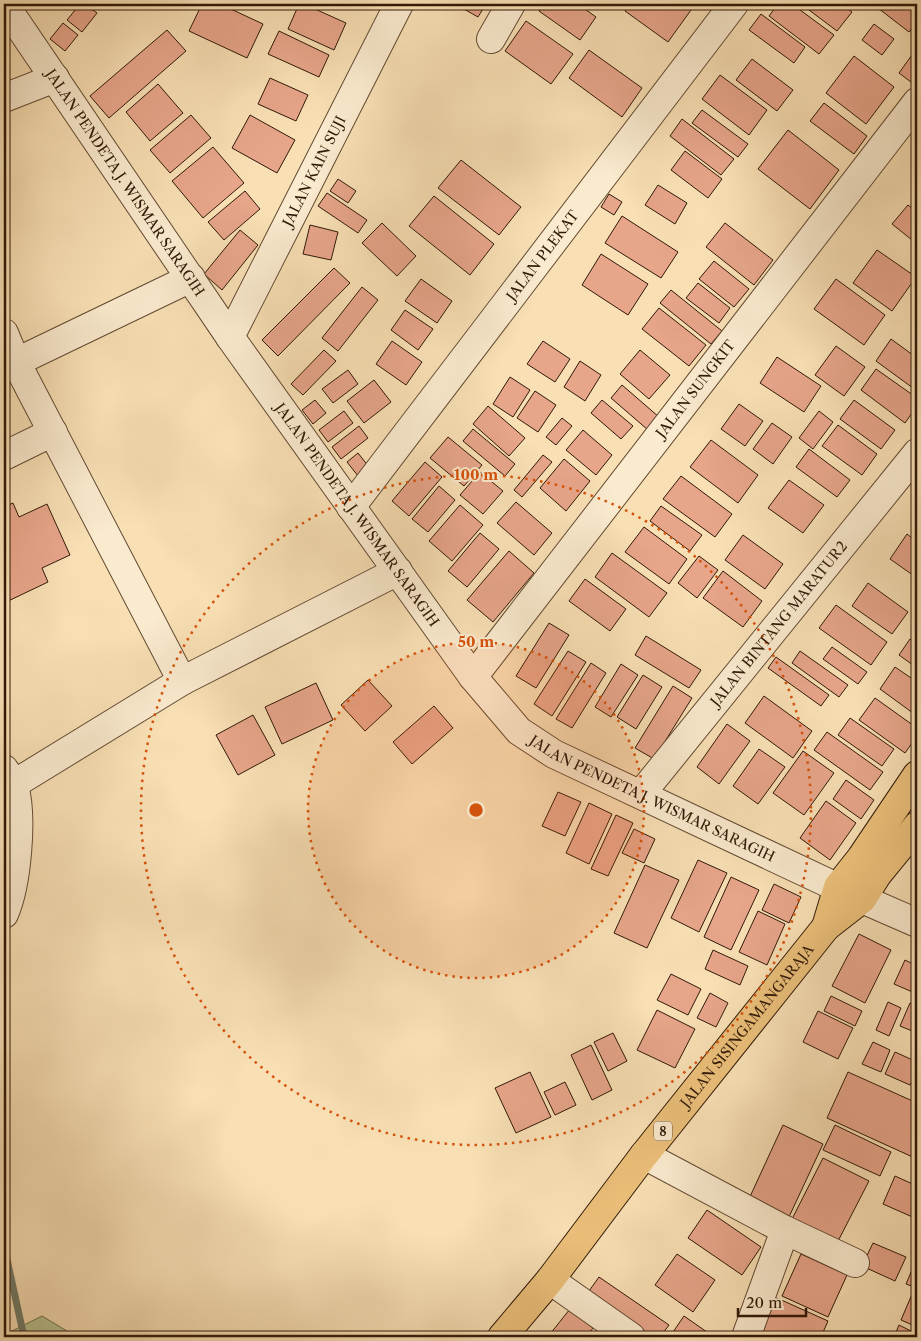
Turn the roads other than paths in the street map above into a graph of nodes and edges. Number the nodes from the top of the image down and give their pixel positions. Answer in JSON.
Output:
{"nodes":[{"id":1,"x":4,"y":4,"type":"edge"},
{"id":2,"x":399,"y":4,"type":"edge"},
{"id":3,"x":511,"y":4,"type":"edge"},
{"id":4,"x":734,"y":4,"type":"edge"},
{"id":5,"x":491,"y":39,"type":"dead end"},
{"id":6,"x":55,"y":78,"type":"junction"},
{"id":7,"x":4,"y":98,"type":"edge"},
{"id":8,"x":917,"y":102,"type":"edge"},
{"id":9,"x":190,"y":278,"type":"junction"},
{"id":10,"x":4,"y":333,"type":"edge"},
{"id":11,"x":230,"y":337,"type":"junction"},
{"id":12,"x":10,"y":365,"type":"edge"},
{"id":13,"x":53,"y":432,"type":"junction"},
{"id":14,"x":917,"y":453,"type":"edge"},
{"id":15,"x":4,"y":456,"type":"edge"},
{"id":16,"x":351,"y":507,"type":"junction"},
{"id":17,"x":398,"y":571,"type":"junction"},
{"id":18,"x":473,"y":676,"type":"junction"},
{"id":19,"x":182,"y":681,"type":"junction"},
{"id":20,"x":9,"y":776,"type":"edge"},
{"id":21,"x":917,"y":776,"type":"edge"},
{"id":22,"x":641,"y":794,"type":"junction"},
{"id":23,"x":917,"y":826,"type":"edge"},
{"id":24,"x":838,"y":887,"type":"junction"},
{"id":25,"x":862,"y":899,"type":"junction"},
{"id":26,"x":4,"y":914,"type":"edge"},
{"id":27,"x":917,"y":923,"type":"edge"},
{"id":28,"x":826,"y":927,"type":"junction"},
{"id":29,"x":644,"y":1155,"type":"junction"},
{"id":30,"x":785,"y":1230,"type":"junction"},
{"id":31,"x":855,"y":1263,"type":"dead end"},
{"id":32,"x":550,"y":1280,"type":"junction"},
{"id":33,"x":502,"y":1337,"type":"edge"},
{"id":34,"x":631,"y":1337,"type":"edge"},
{"id":35,"x":746,"y":1337,"type":"edge"}],
"edges":[{"from":1,"to":6,"type":"street","name":"JALAN PENDETA J. WISMAR SARAGIH"},
{"from":2,"to":11,"type":"street","name":"JALAN KAIN SUJI"},
{"from":3,"to":5,"type":"street"},
{"from":4,"to":16,"type":"street","name":"JALAN PLEKAT"},
{"from":6,"to":7,"type":"street"},
{"from":6,"to":9,"type":"street","name":"JALAN PENDETA J. WISMAR SARAGIH"},
{"from":8,"to":18,"type":"street","name":"JALAN SUNGKIT"},
{"from":9,"to":11,"type":"street","name":"JALAN PENDETA J. WISMAR SARAGIH"},
{"from":9,"to":12,"type":"street"},
{"from":10,"to":12,"type":"street"},
{"from":11,"to":16,"type":"street","name":"JALAN PENDETA J. WISMAR SARAGIH"},
{"from":12,"to":13,"type":"street"},
{"from":13,"to":15,"type":"street"},
{"from":13,"to":19,"type":"street"},
{"from":14,"to":22,"type":"street","name":"JALAN BINTANG MARATUR2"},
{"from":16,"to":17,"type":"street","name":"JALAN PENDETA J. WISMAR SARAGIH"},
{"from":17,"to":18,"type":"street","name":"JALAN PENDETA J. WISMAR SARAGIH"},
{"from":17,"to":19,"type":"street"},
{"from":18,"to":22,"type":"street","name":"JALAN PENDETA J. WISMAR SARAGIH"},
{"from":19,"to":20,"type":"street"},
{"from":20,"to":26,"type":"street"},
{"from":21,"to":24,"type":"highway","number":"8"},
{"from":22,"to":24,"type":"street","name":"JALAN PENDETA J. WISMAR SARAGIH"},
{"from":23,"to":25,"type":"highway","number":"8"},
{"from":24,"to":25,"type":"street","name":"JALAN PENDETA J. WISMAR SARAGIH"},
{"from":24,"to":28,"type":"highway","name":"JALAN SISINGAMANGARAJA","number":"8"},
{"from":25,"to":27,"type":"street","name":"JALAN PENDETA J. WISMAR SARAGIH"},
{"from":25,"to":28,"type":"highway","name":"JALAN SISINGAMANGARAJA","number":"8"},
{"from":28,"to":29,"type":"highway","name":"JALAN SISINGAMANGARAJA","number":"8"},
{"from":29,"to":30,"type":"street"},
{"from":29,"to":32,"type":"highway","name":"JALAN SISINGAMANGARAJA","number":"8"},
{"from":30,"to":31,"type":"street"},
{"from":30,"to":35,"type":"street"},
{"from":32,"to":33,"type":"highway","name":"JALAN SISINGAMANGARAJA","number":"8"},
{"from":32,"to":34,"type":"street"}]}
